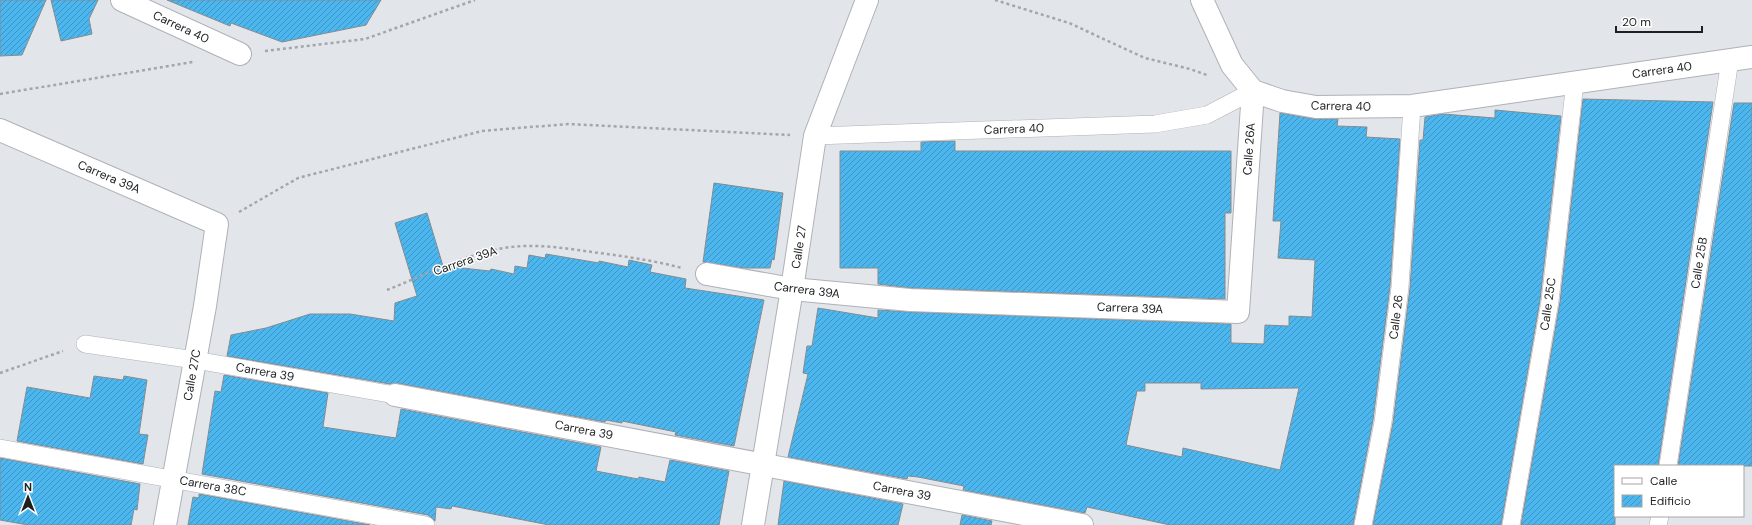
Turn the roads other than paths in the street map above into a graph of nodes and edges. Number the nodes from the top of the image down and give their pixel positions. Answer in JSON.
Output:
{"nodes":[{"id":1,"x":122,"y":0,"type":"edge"},
{"id":2,"x":867,"y":0,"type":"edge"},
{"id":3,"x":1202,"y":0,"type":"edge"},
{"id":4,"x":240,"y":54,"type":"dead end"},
{"id":5,"x":1752,"y":57,"type":"edge"},
{"id":6,"x":1730,"y":60,"type":"junction"},
{"id":7,"x":1575,"y":82,"type":"junction"},
{"id":8,"x":1253,"y":91,"type":"junction"},
{"id":9,"x":1412,"y":106,"type":"junction"},
{"id":10,"x":0,"y":130,"type":"edge"},
{"id":11,"x":815,"y":136,"type":"junction"},
{"id":12,"x":217,"y":224,"type":"joint"},
{"id":13,"x":707,"y":274,"type":"road end"},
{"id":14,"x":792,"y":289,"type":"junction"},
{"id":15,"x":1238,"y":312,"type":"joint"},
{"id":16,"x":85,"y":344,"type":"road end"},
{"id":17,"x":195,"y":360,"type":"junction"},
{"id":18,"x":395,"y":395,"type":"joint"},
{"id":19,"x":0,"y":448,"type":"edge"},
{"id":20,"x":763,"y":464,"type":"junction"},
{"id":21,"x":1668,"y":465,"type":"edge"},
{"id":22,"x":174,"y":478,"type":"junction"},
{"id":23,"x":165,"y":525,"type":"edge"},
{"id":24,"x":426,"y":525,"type":"edge"},
{"id":25,"x":753,"y":525,"type":"edge"},
{"id":26,"x":1082,"y":525,"type":"edge"},
{"id":27,"x":1363,"y":525,"type":"edge"},
{"id":28,"x":1511,"y":525,"type":"edge"}],
"edges":[{"from":1,"to":4,"type":"street","name":"Carrera 40"},
{"from":2,"to":11,"type":"street","name":"Calle 27"},
{"from":3,"to":8,"type":"street"},
{"from":5,"to":6,"type":"street","name":"Carrera 40"},
{"from":6,"to":7,"type":"street","name":"Carrera 40"},
{"from":6,"to":21,"type":"lane","name":"Calle 25B"},
{"from":7,"to":9,"type":"street","name":"Carrera 40"},
{"from":7,"to":28,"type":"lane","name":"Calle 25C"},
{"from":8,"to":9,"type":"street","name":"Carrera 40"},
{"from":8,"to":11,"type":"lane","name":"Carrera 40"},
{"from":8,"to":15,"type":"street","name":"Calle 26A"},
{"from":9,"to":27,"type":"lane","name":"Calle 26"},
{"from":10,"to":12,"type":"street","name":"Carrera 39A"},
{"from":11,"to":14,"type":"street","name":"Calle 27"},
{"from":12,"to":17,"type":"street","name":"Calle 27C"},
{"from":13,"to":14,"type":"street","name":"Carrera 39A"},
{"from":14,"to":15,"type":"street","name":"Carrera 39A"},
{"from":14,"to":20,"type":"street","name":"Calle 27"},
{"from":16,"to":17,"type":"lane","name":"Carrera 39"},
{"from":17,"to":18,"type":"lane","name":"Carrera 39"},
{"from":17,"to":22,"type":"street","name":"Calle 27C"},
{"from":18,"to":20,"type":"street","name":"Carrera 39"},
{"from":19,"to":22,"type":"lane","name":"Carrera 38C"},
{"from":20,"to":25,"type":"street","name":"Calle 27"},
{"from":20,"to":26,"type":"street","name":"Carrera 39"},
{"from":22,"to":23,"type":"street","name":"Calle 27C"},
{"from":22,"to":24,"type":"lane","name":"Carrera 38C"}]}
